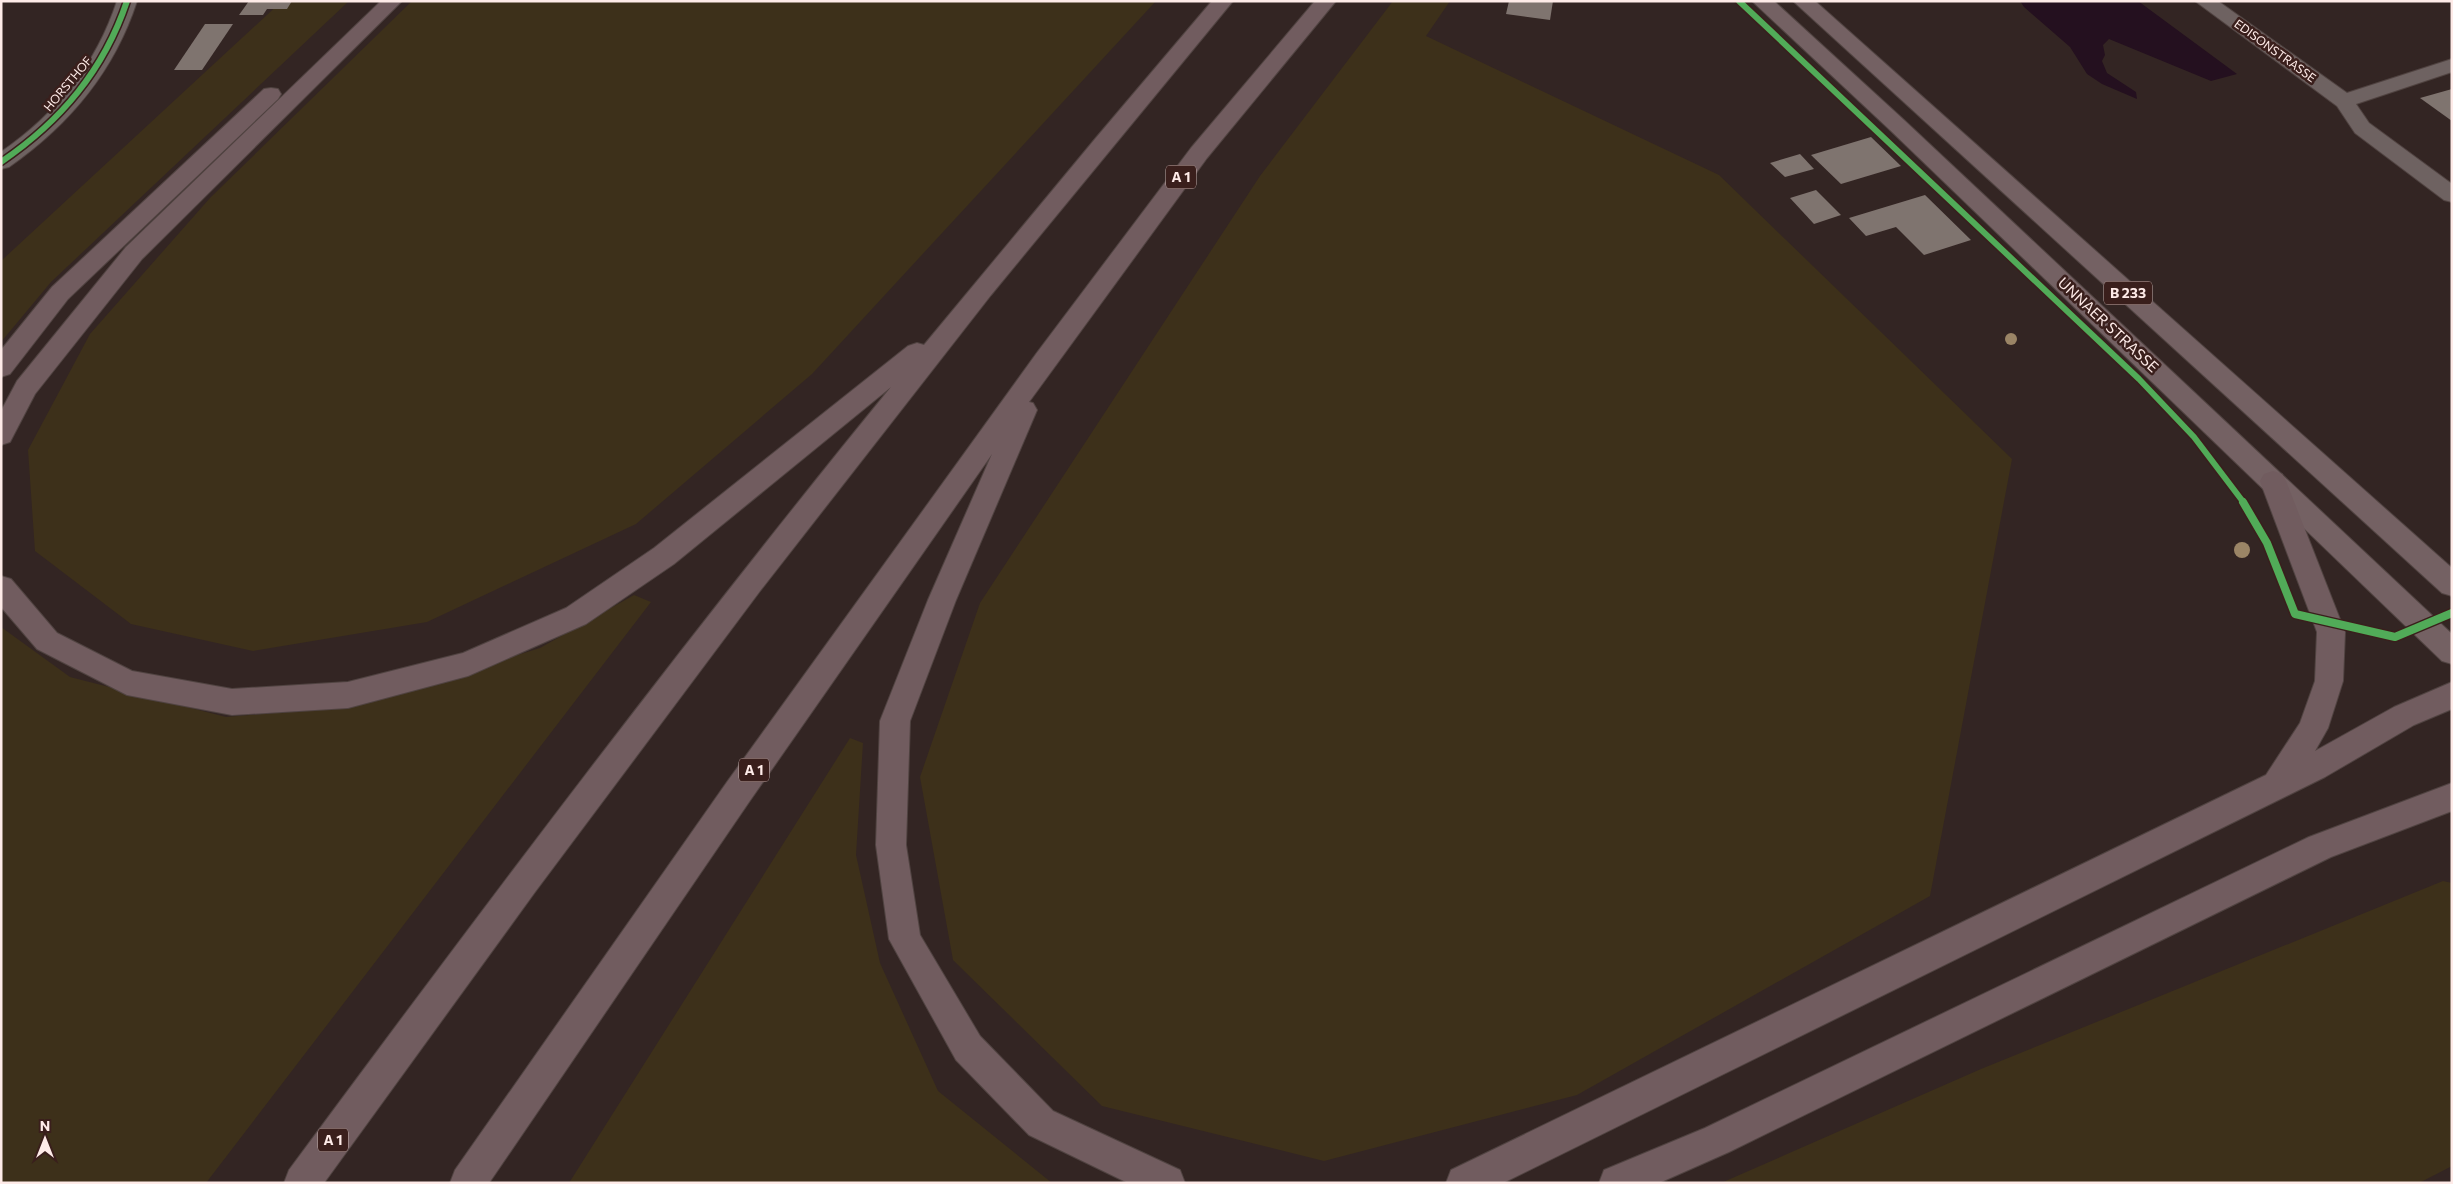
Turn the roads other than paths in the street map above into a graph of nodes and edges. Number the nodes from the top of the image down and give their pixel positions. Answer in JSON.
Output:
{"nodes":[{"id":1,"x":127,"y":1,"type":"edge"},
{"id":2,"x":368,"y":1,"type":"edge"},
{"id":3,"x":392,"y":1,"type":"edge"},
{"id":4,"x":1223,"y":1,"type":"edge"},
{"id":5,"x":1326,"y":1,"type":"edge"},
{"id":6,"x":1762,"y":1,"type":"edge"},
{"id":7,"x":1803,"y":1,"type":"edge"},
{"id":8,"x":2205,"y":1,"type":"edge"},
{"id":9,"x":2452,"y":66,"type":"edge"},
{"id":10,"x":2344,"y":101,"type":"junction"},
{"id":11,"x":1,"y":162,"type":"edge"},
{"id":12,"x":2452,"y":195,"type":"edge"},
{"id":13,"x":954,"y":323,"type":"junction"},
{"id":14,"x":1045,"y":360,"type":"junction"},
{"id":15,"x":1,"y":368,"type":"edge"},
{"id":16,"x":1,"y":435,"type":"edge"},
{"id":17,"x":2273,"y":481,"type":"junction"},
{"id":18,"x":2452,"y":585,"type":"edge"},
{"id":19,"x":1,"y":587,"type":"edge"},
{"id":20,"x":2452,"y":652,"type":"edge"},
{"id":21,"x":2452,"y":695,"type":"edge"},
{"id":22,"x":2277,"y":785,"type":"junction"},
{"id":23,"x":2452,"y":797,"type":"edge"},
{"id":24,"x":302,"y":1183,"type":"edge"},
{"id":25,"x":468,"y":1183,"type":"edge"},
{"id":26,"x":1167,"y":1183,"type":"edge"},
{"id":27,"x":1464,"y":1183,"type":"edge"},
{"id":28,"x":1618,"y":1183,"type":"edge"}],
"edges":[{"from":1,"to":11,"type":"street","name":"HORSTHOF"},
{"from":2,"to":15,"type":"highway"},
{"from":3,"to":16,"type":"highway"},
{"from":4,"to":13,"type":"highway","number":"A 1"},
{"from":5,"to":14,"type":"highway","number":"A 1"},
{"from":6,"to":17,"type":"main road","name":"UNNAER STRASSE","number":"B 233"},
{"from":7,"to":18,"type":"main road","number":"B 233"},
{"from":8,"to":10,"type":"street","name":"EDISONSTRASSE"},
{"from":9,"to":10,"type":"street"},
{"from":10,"to":12,"type":"street","name":"EDISONSTRASSE"},
{"from":13,"to":19,"type":"highway"},
{"from":13,"to":24,"type":"highway","number":"A 1"},
{"from":14,"to":25,"type":"highway","number":"A 1"},
{"from":14,"to":26,"type":"highway"},
{"from":17,"to":20,"type":"main road","name":"UNNAER STRASSE","number":"B 233"},
{"from":17,"to":22,"type":"highway"},
{"from":21,"to":22,"type":"highway"},
{"from":22,"to":27,"type":"highway"},
{"from":23,"to":28,"type":"highway"}]}
